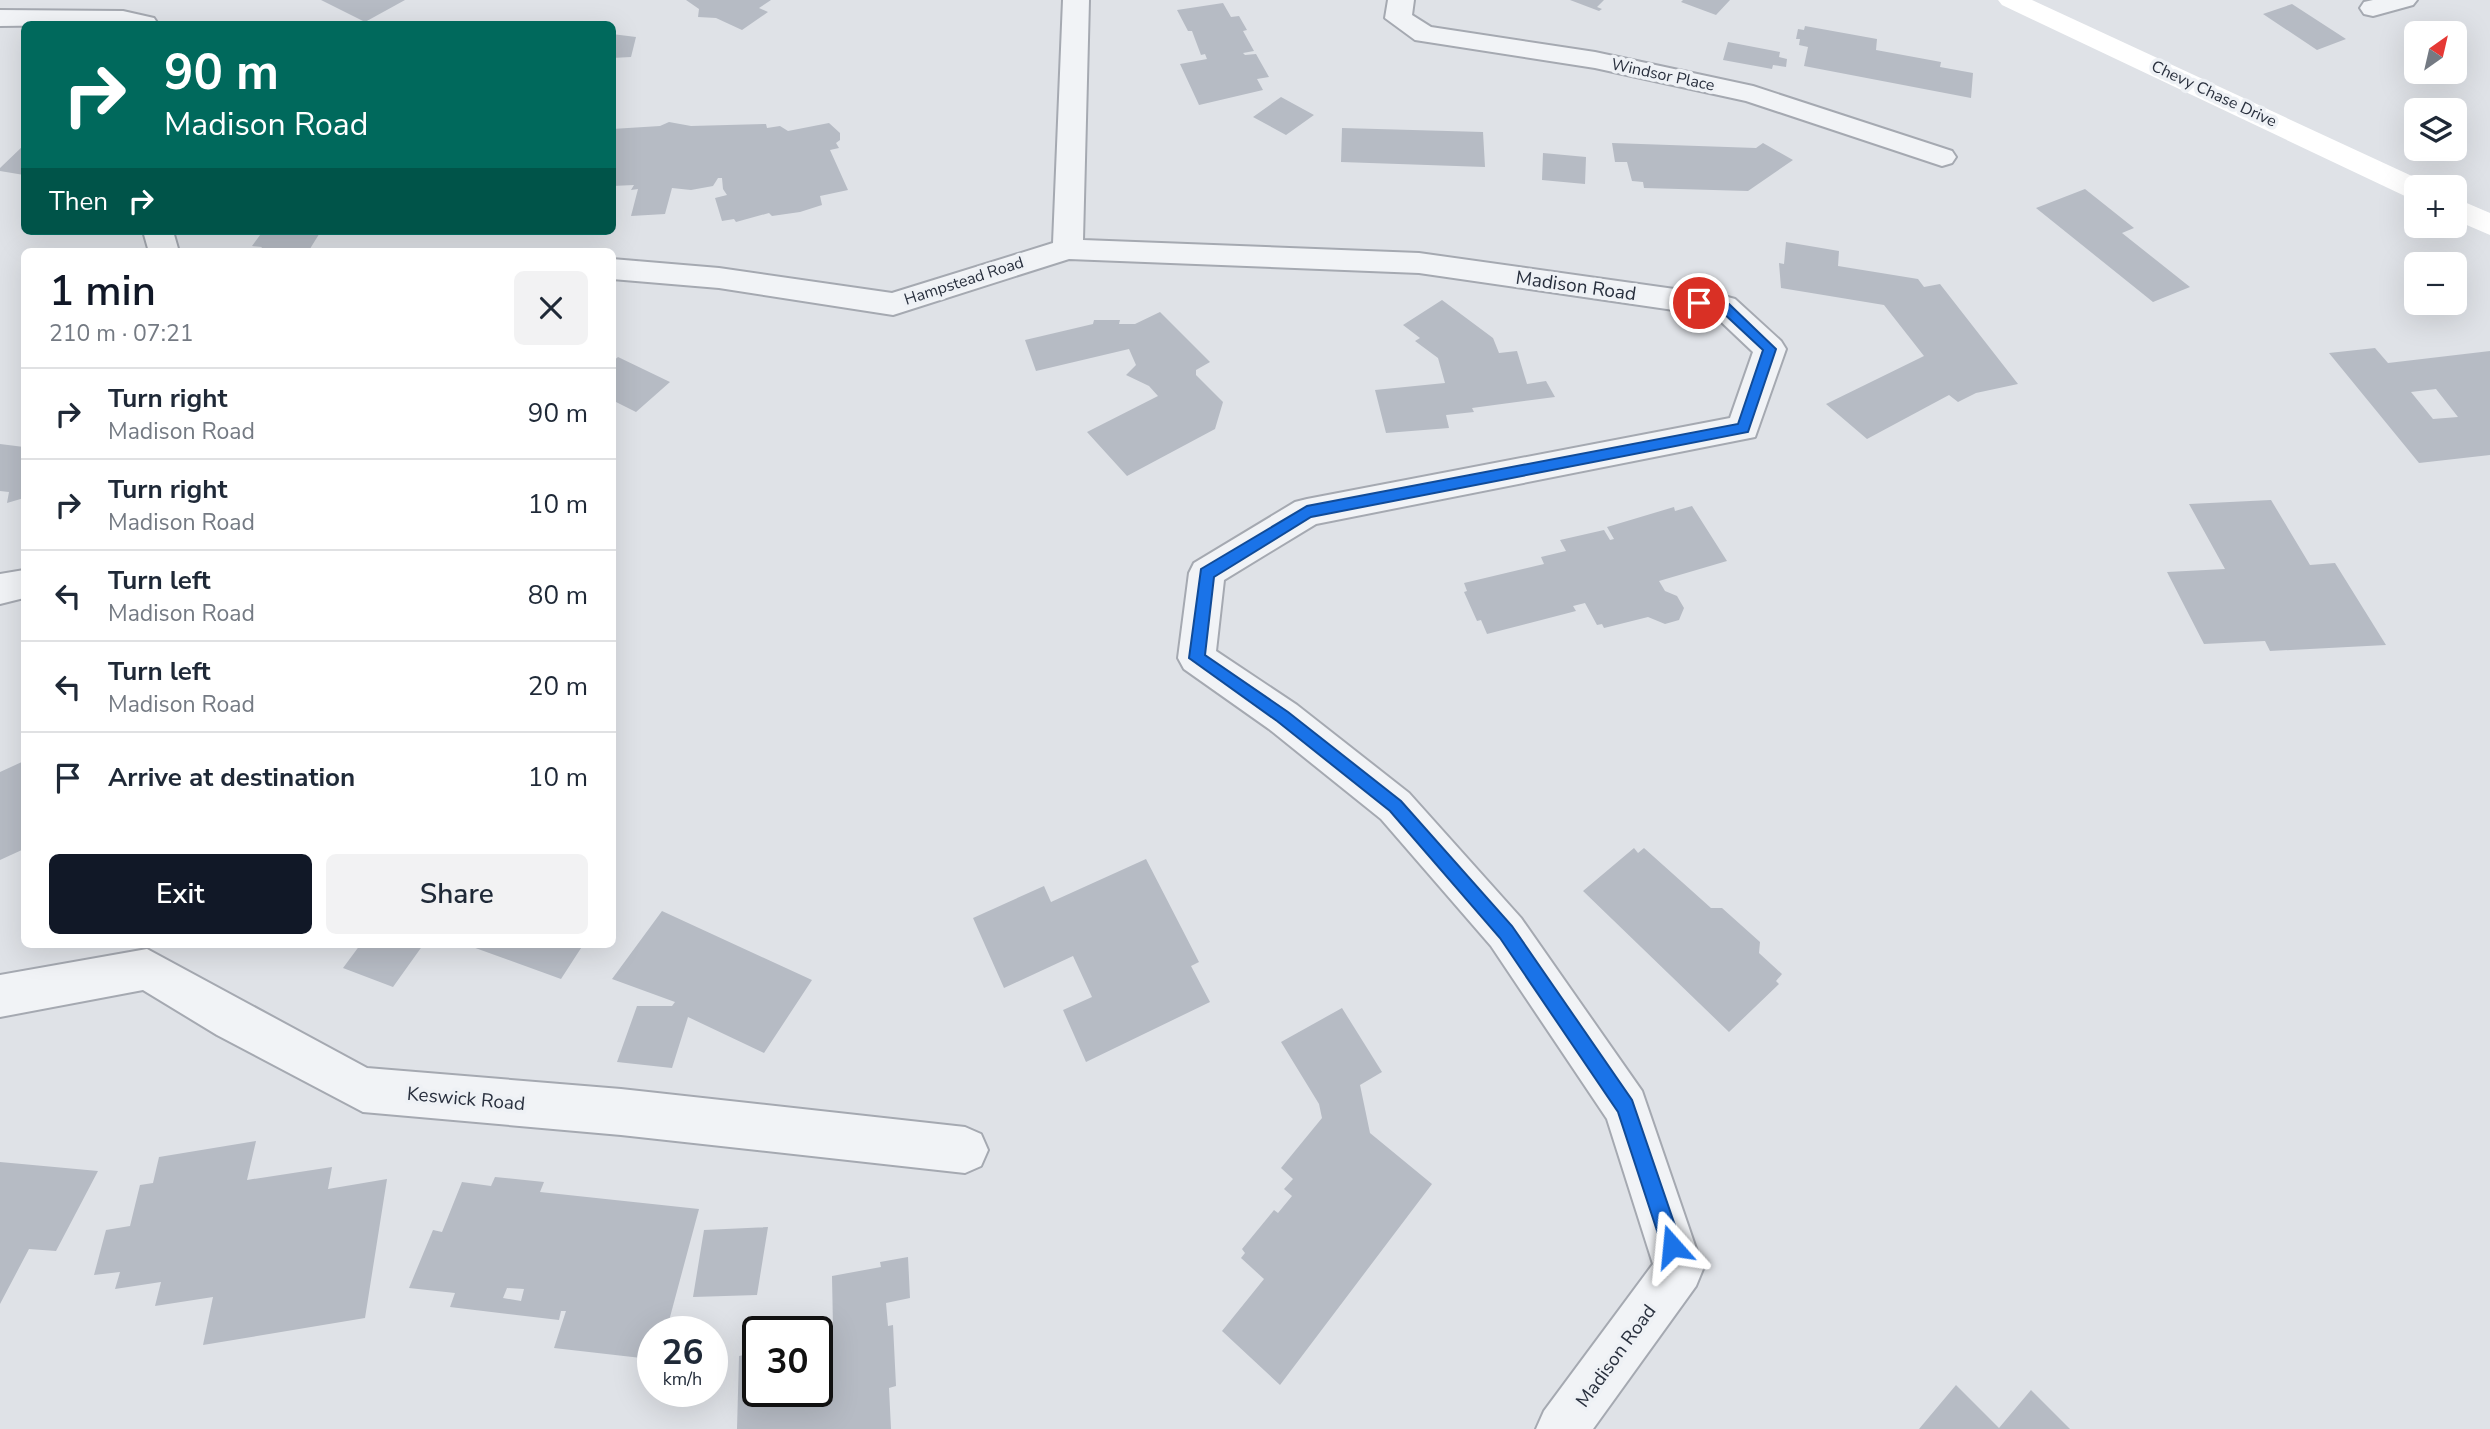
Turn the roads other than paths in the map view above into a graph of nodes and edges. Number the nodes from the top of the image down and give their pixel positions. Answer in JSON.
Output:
{"nodes":[{"id":1,"x":1076,"y":0,"type":"edge"},
{"id":2,"x":1401,"y":0,"type":"edge"},
{"id":3,"x":2011,"y":0,"type":"edge"},
{"id":4,"x":2404,"y":0,"type":"edge"},
{"id":5,"x":2373,"y":8,"type":"dead end"},
{"id":6,"x":0,"y":18,"type":"edge"},
{"id":7,"x":132,"y":21,"type":"edge"},
{"id":8,"x":1942,"y":157,"type":"dead end"},
{"id":9,"x":2404,"y":184,"type":"edge"},
{"id":10,"x":2467,"y":214,"type":"edge"},
{"id":11,"x":2490,"y":225,"type":"edge"},
{"id":12,"x":1068,"y":249,"type":"junction"},
{"id":13,"x":616,"y":269,"type":"edge"},
{"id":14,"x":21,"y":585,"type":"edge"},
{"id":15,"x":0,"y":589,"type":"edge"},
{"id":16,"x":0,"y":996,"type":"edge"},
{"id":17,"x":965,"y":1150,"type":"dead end"},
{"id":18,"x":1562,"y":1429,"type":"edge"}],
"edges":[{"from":1,"to":12,"type":"street"},
{"from":2,"to":8,"type":"street","name":"Windsor Place"},
{"from":3,"to":9,"type":"main road","name":"Chevy Chase Drive"},
{"from":4,"to":5,"type":"street"},
{"from":6,"to":7,"type":"street"},
{"from":10,"to":11,"type":"main road"},
{"from":12,"to":13,"type":"street","name":"Hampstead Road"},
{"from":12,"to":18,"type":"street","name":"Madison Road"},
{"from":14,"to":15,"type":"street"},
{"from":16,"to":17,"type":"street","name":"Keswick Road"}]}
